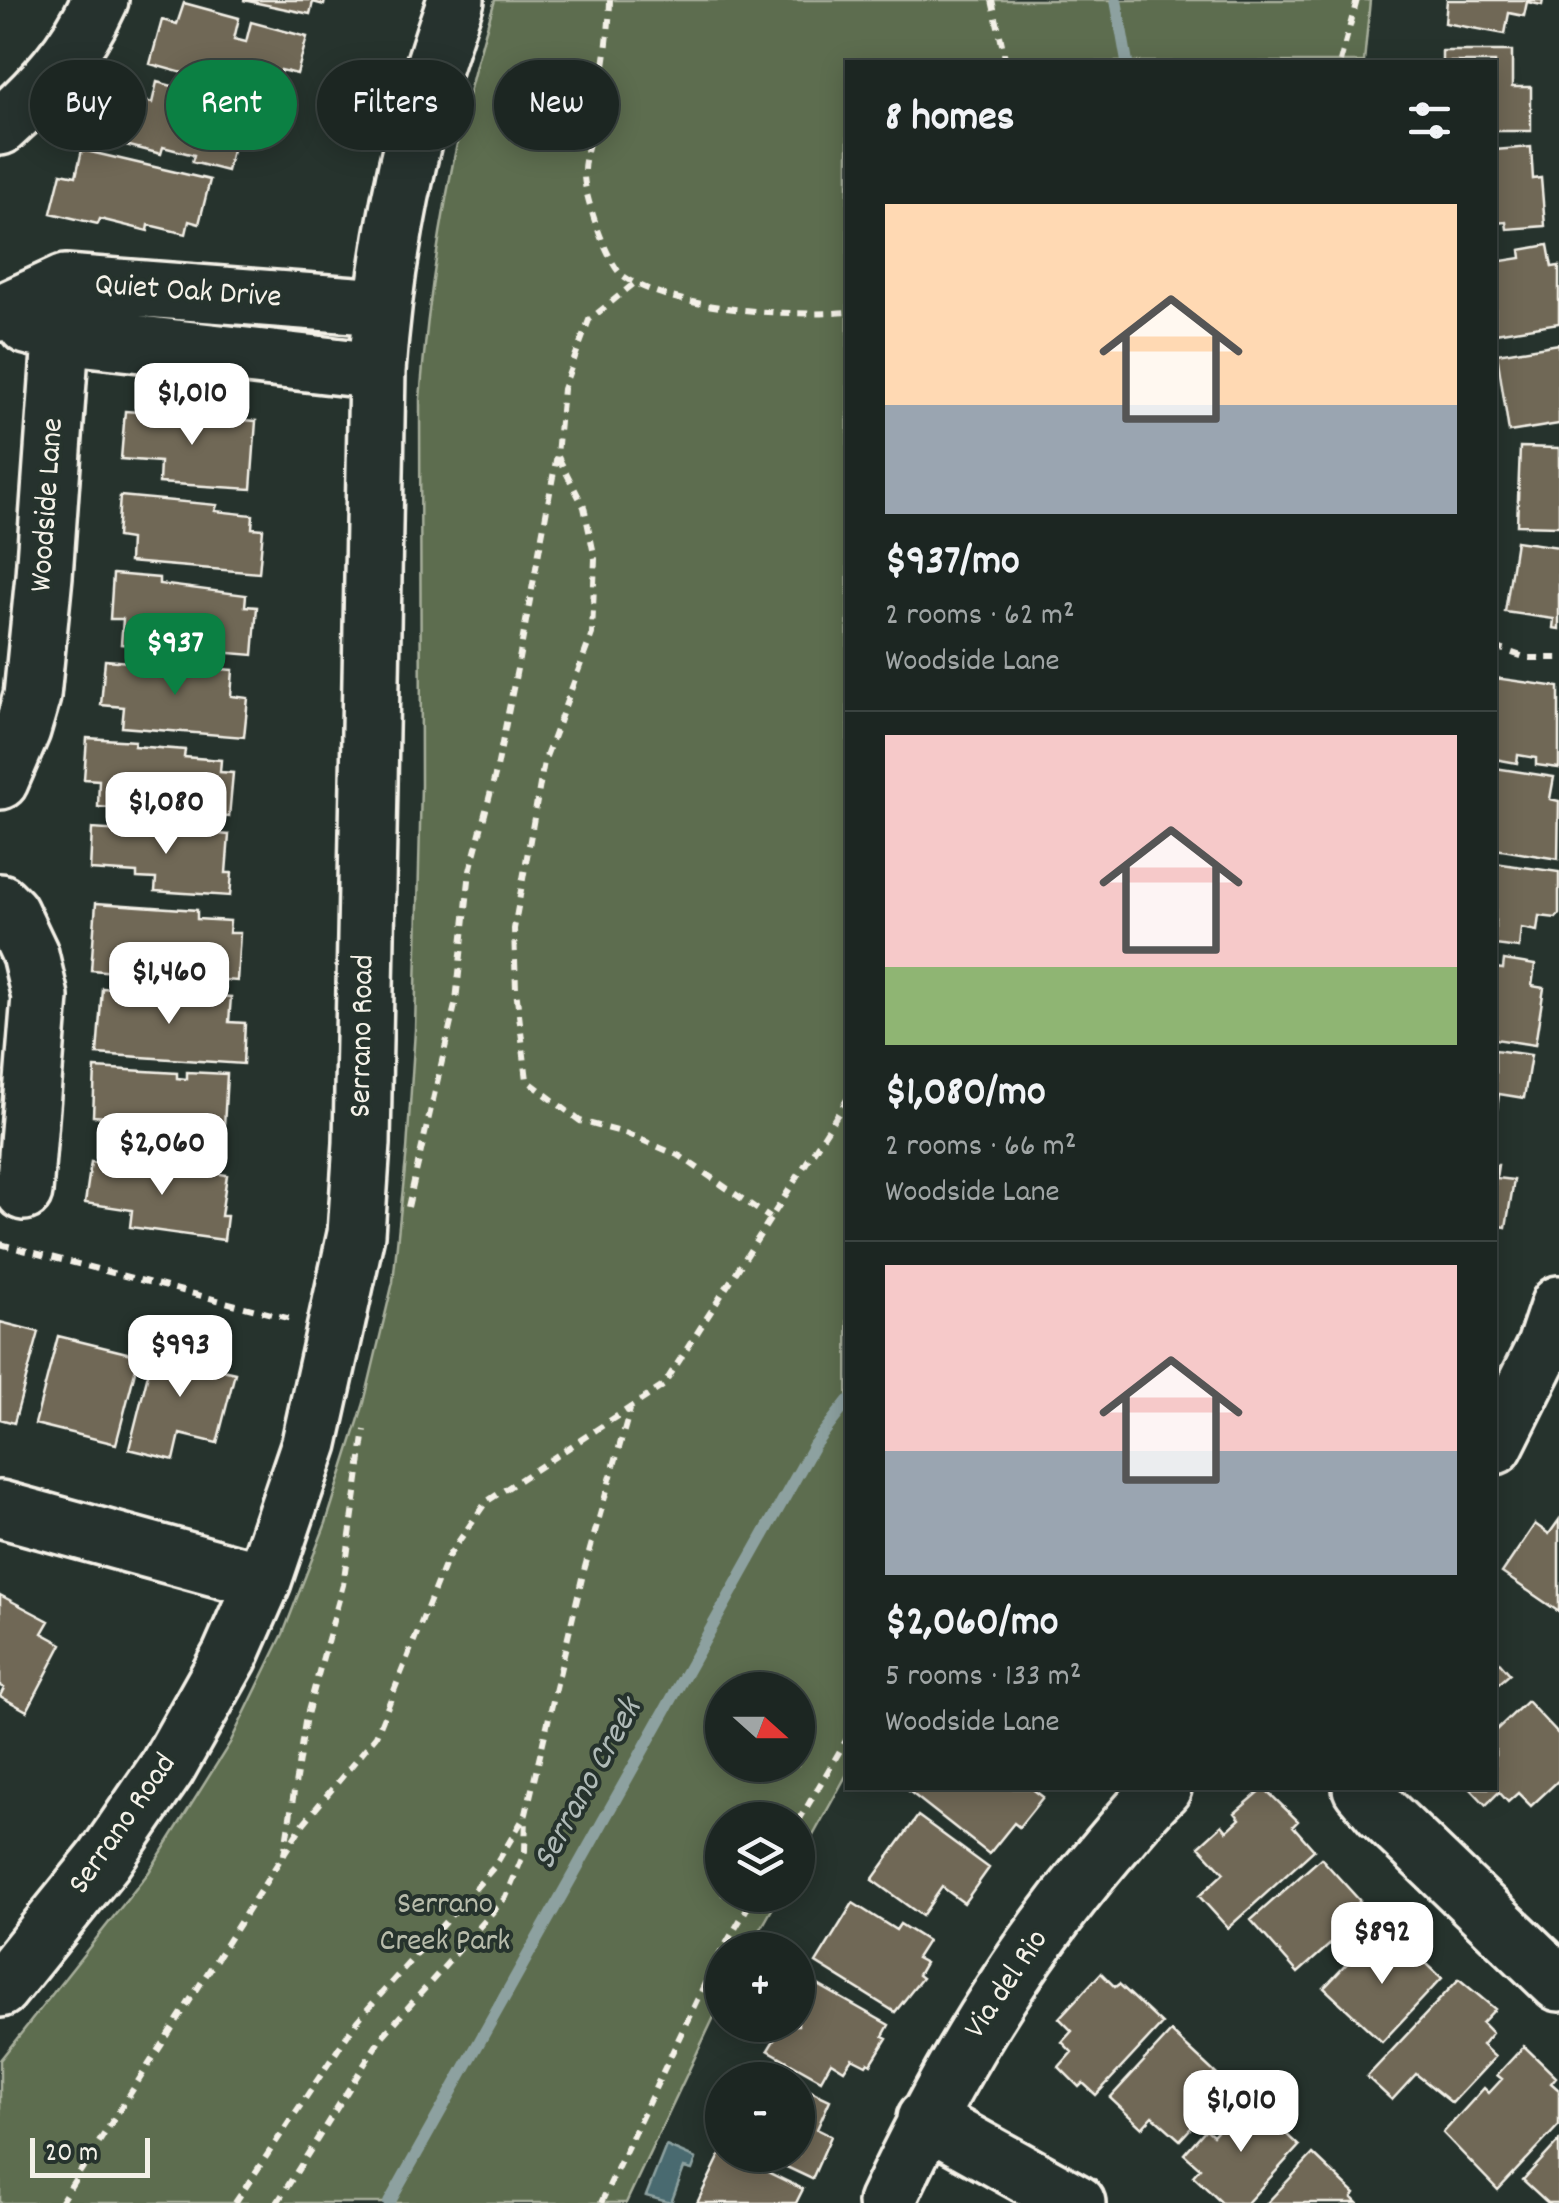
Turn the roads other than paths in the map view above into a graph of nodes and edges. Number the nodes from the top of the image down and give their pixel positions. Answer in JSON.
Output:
{"nodes":[{"id":1,"x":100,"y":0,"type":"edge"},
{"id":2,"x":456,"y":0,"type":"edge"},
{"id":3,"x":0,"y":127,"type":"edge"},
{"id":4,"x":382,"y":308,"type":"junction"},
{"id":5,"x":63,"y":309,"type":"junction"},
{"id":6,"x":0,"y":316,"type":"edge"},
{"id":7,"x":377,"y":372,"type":"junction"},
{"id":8,"x":0,"y":781,"type":"edge"},
{"id":9,"x":0,"y":902,"type":"edge"},
{"id":10,"x":24,"y":1192,"type":"dead end"},
{"id":11,"x":1559,"y":1304,"type":"edge"},
{"id":12,"x":1497,"y":1442,"type":"edge"},
{"id":13,"x":0,"y":1509,"type":"edge"},
{"id":14,"x":262,"y":1581,"type":"junction"},
{"id":15,"x":1161,"y":1790,"type":"edge"},
{"id":16,"x":1363,"y":1790,"type":"edge"},
{"id":17,"x":1559,"y":1983,"type":"edge"},
{"id":18,"x":0,"y":1989,"type":"edge"},
{"id":19,"x":925,"y":2119,"type":"junction"},
{"id":20,"x":886,"y":2203,"type":"edge"},
{"id":21,"x":1077,"y":2203,"type":"edge"}],
"edges":[{"from":1,"to":3,"type":"street"},
{"from":2,"to":4,"type":"street","name":"Serrano Road"},
{"from":4,"to":5,"type":"street","name":"Quiet Oak Drive"},
{"from":4,"to":7,"type":"street","name":"Serrano Road"},
{"from":5,"to":6,"type":"street","name":"Quiet Oak Drive"},
{"from":5,"to":7,"type":"street","name":"Quiet Oak Drive"},
{"from":5,"to":8,"type":"street","name":"Woodside Lane"},
{"from":7,"to":14,"type":"street","name":"Serrano Road"},
{"from":9,"to":10,"type":"street"},
{"from":11,"to":12,"type":"street"},
{"from":13,"to":14,"type":"street"},
{"from":14,"to":18,"type":"street","name":"Serrano Road"},
{"from":15,"to":19,"type":"street","name":"Via del Rio"},
{"from":16,"to":17,"type":"street"},
{"from":19,"to":20,"type":"street","name":"Via del Rio"},
{"from":19,"to":21,"type":"street"}]}
